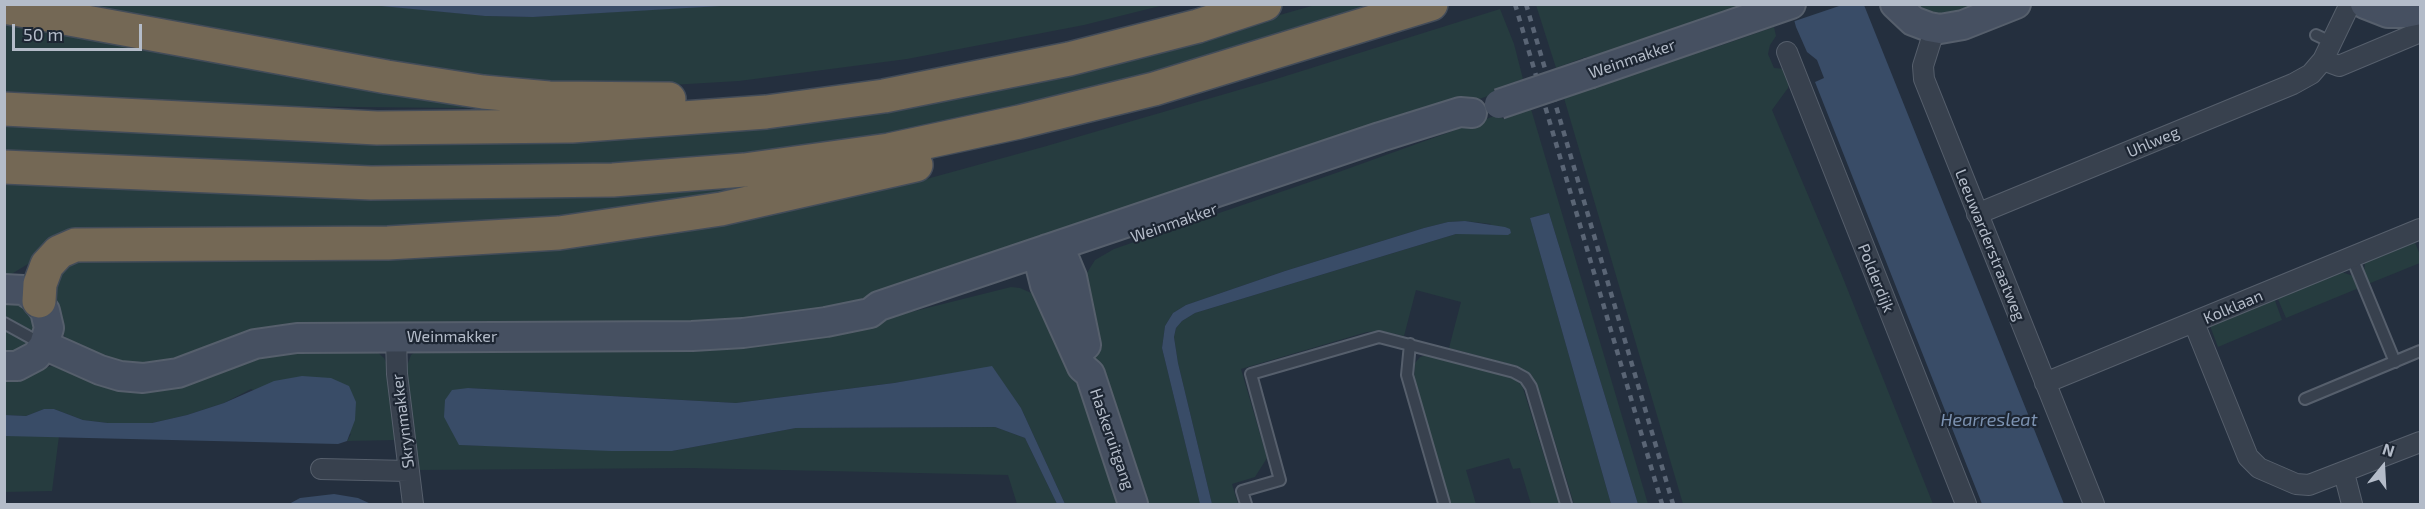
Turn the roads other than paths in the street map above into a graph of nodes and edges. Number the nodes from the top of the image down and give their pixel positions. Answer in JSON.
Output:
{"nodes":[{"id":1,"x":1265,"y":4,"type":"edge"},
{"id":2,"x":1431,"y":4,"type":"edge"},
{"id":3,"x":1791,"y":4,"type":"edge"},
{"id":4,"x":1895,"y":4,"type":"edge"},
{"id":5,"x":2016,"y":4,"type":"edge"},
{"id":6,"x":2350,"y":4,"type":"edge"},
{"id":7,"x":2365,"y":4,"type":"edge"},
{"id":8,"x":4,"y":7,"type":"edge"},
{"id":9,"x":2421,"y":10,"type":"edge"},
{"id":10,"x":1935,"y":28,"type":"junction"},
{"id":11,"x":2421,"y":32,"type":"edge"},
{"id":12,"x":1787,"y":52,"type":"dead end"},
{"id":13,"x":2323,"y":60,"type":"junction"},
{"id":14,"x":1154,"y":89,"type":"junction"},
{"id":15,"x":884,"y":96,"type":"junction"},
{"id":16,"x":4,"y":109,"type":"edge"},
{"id":17,"x":4,"y":167,"type":"edge"},
{"id":18,"x":1977,"y":214,"type":"junction"},
{"id":19,"x":2421,"y":229,"type":"edge"},
{"id":20,"x":2352,"y":258,"type":"junction"},
{"id":21,"x":1051,"y":259,"type":"junction"},
{"id":22,"x":4,"y":288,"type":"edge"},
{"id":23,"x":39,"y":301,"type":"junction"},
{"id":24,"x":2194,"y":323,"type":"junction"},
{"id":25,"x":4,"y":324,"type":"edge"},
{"id":26,"x":396,"y":337,"type":"junction"},
{"id":27,"x":1410,"y":344,"type":"junction"},
{"id":28,"x":44,"y":345,"type":"junction"},
{"id":29,"x":2421,"y":351,"type":"edge"},
{"id":30,"x":2395,"y":362,"type":"junction"},
{"id":31,"x":4,"y":366,"type":"edge"},
{"id":32,"x":2045,"y":383,"type":"junction"},
{"id":33,"x":2305,"y":399,"type":"dead end"},
{"id":34,"x":2421,"y":442,"type":"edge"},
{"id":35,"x":321,"y":469,"type":"dead end"},
{"id":36,"x":409,"y":471,"type":"junction"},
{"id":37,"x":2344,"y":473,"type":"junction"},
{"id":38,"x":1444,"y":503,"type":"dead end"},
{"id":39,"x":413,"y":504,"type":"edge"},
{"id":40,"x":1133,"y":504,"type":"edge"},
{"id":41,"x":1246,"y":504,"type":"edge"},
{"id":42,"x":1566,"y":504,"type":"edge"},
{"id":43,"x":1966,"y":504,"type":"edge"},
{"id":44,"x":2094,"y":504,"type":"edge"},
{"id":45,"x":2352,"y":504,"type":"edge"}],
"edges":[{"from":1,"to":15,"type":"highway"},
{"from":2,"to":14,"type":"highway"},
{"from":3,"to":21,"type":"main road","name":"Weinmakker","bridge":true},
{"from":4,"to":10,"type":"main road"},
{"from":5,"to":10,"type":"main road"},
{"from":6,"to":13,"type":"street","name":"Uhlweg"},
{"from":7,"to":9,"type":"main road"},
{"from":8,"to":15,"type":"highway"},
{"from":10,"to":18,"type":"street","name":"Leeuwarderstraatweg"},
{"from":11,"to":13,"type":"street"},
{"from":12,"to":43,"type":"street","name":"Polderdijk"},
{"from":13,"to":18,"type":"street","name":"Uhlweg"},
{"from":14,"to":17,"type":"highway"},
{"from":14,"to":23,"type":"highway"},
{"from":15,"to":16,"type":"highway"},
{"from":18,"to":32,"type":"street","name":"Leeuwarderstraatweg"},
{"from":19,"to":20,"type":"street","name":"Kolklaan"},
{"from":20,"to":24,"type":"street","name":"Kolklaan"},
{"from":20,"to":30,"type":"lane"},
{"from":21,"to":26,"type":"main road","name":"Weinmakker"},
{"from":21,"to":40,"type":"main road","name":"Haskeruitgang"},
{"from":22,"to":23,"type":"main road"},
{"from":23,"to":28,"type":"main road"},
{"from":24,"to":32,"type":"street","name":"Kolklaan"},
{"from":24,"to":37,"type":"street"},
{"from":25,"to":28,"type":"lane"},
{"from":26,"to":28,"type":"main road","name":"Weinmakker"},
{"from":26,"to":36,"type":"street","name":"Skrynmakker"},
{"from":27,"to":38,"type":"lane"},
{"from":27,"to":41,"type":"lane"},
{"from":27,"to":42,"type":"lane"},
{"from":28,"to":31,"type":"main road"},
{"from":29,"to":30,"type":"lane"},
{"from":30,"to":33,"type":"lane"},
{"from":32,"to":44,"type":"street","name":"Leeuwarderstraatweg"},
{"from":34,"to":37,"type":"street"},
{"from":35,"to":36,"type":"street"},
{"from":36,"to":39,"type":"street","name":"Skrynmakker"},
{"from":37,"to":45,"type":"street"}]}
